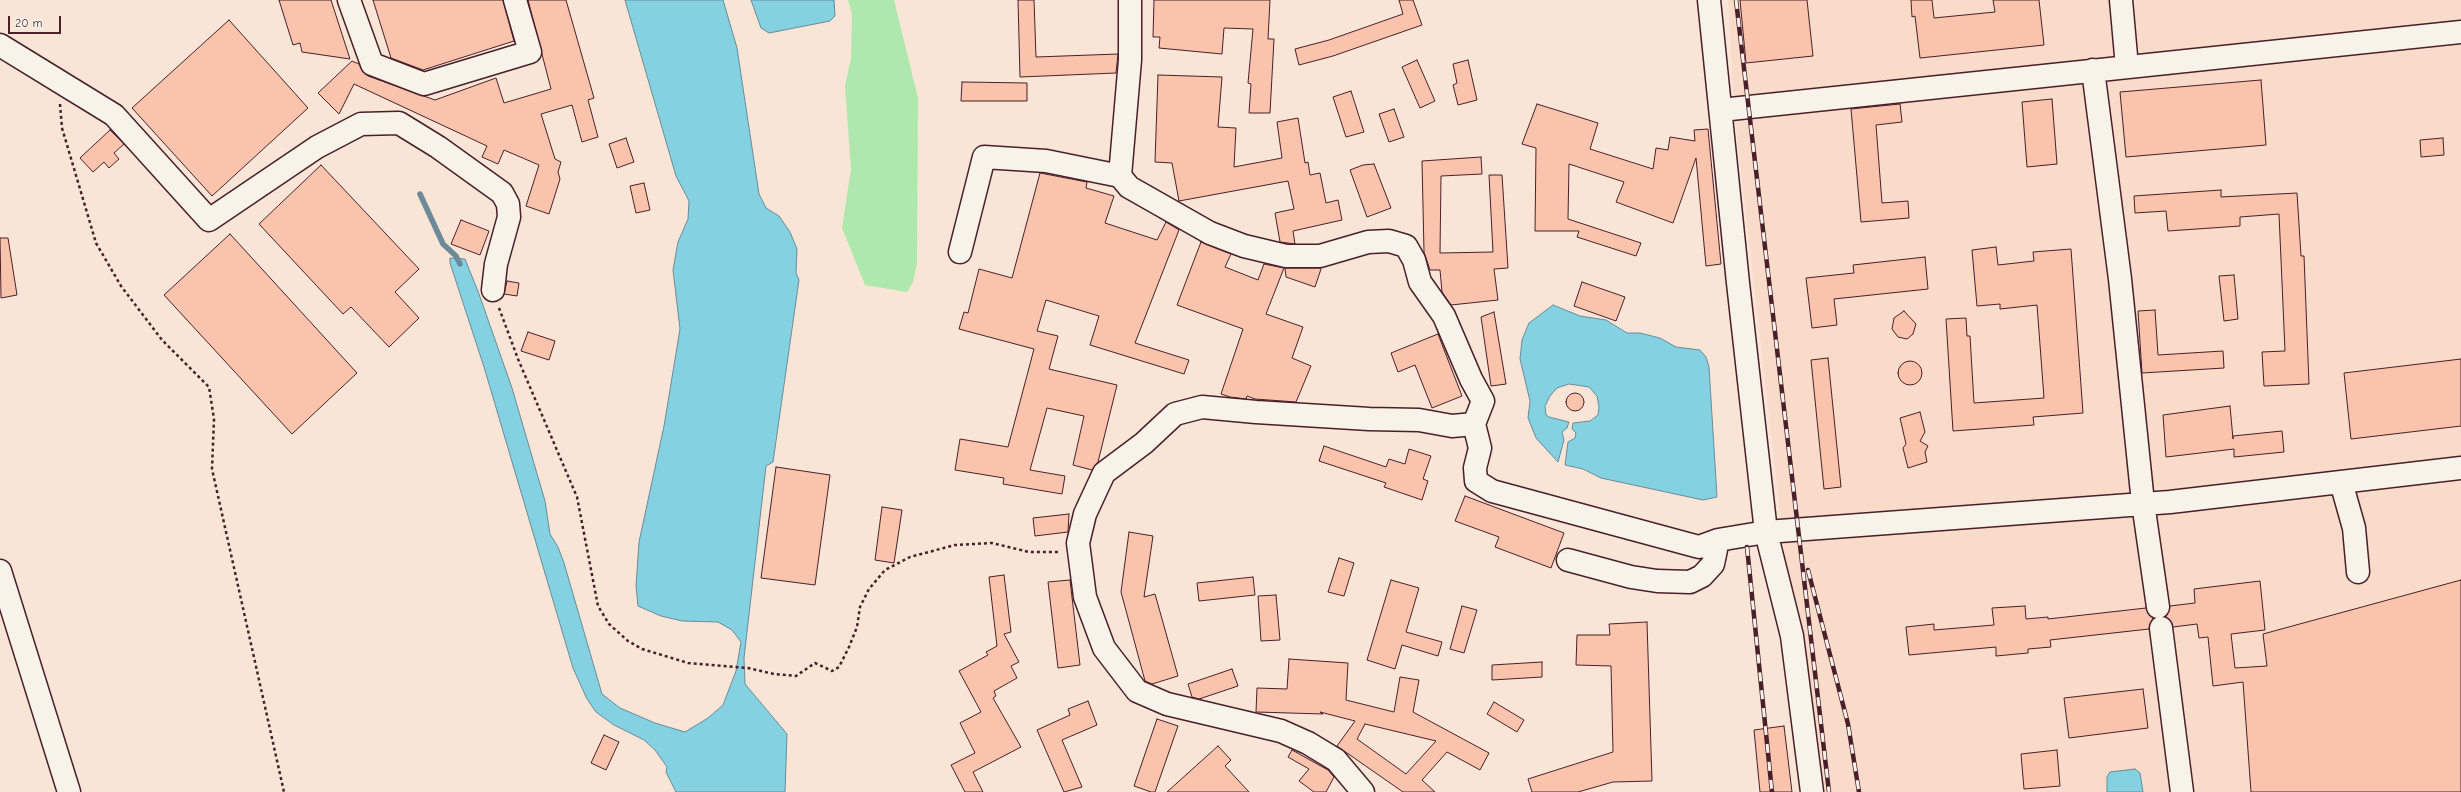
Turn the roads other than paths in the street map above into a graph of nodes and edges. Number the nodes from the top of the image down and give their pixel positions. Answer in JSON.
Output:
{"nodes":[{"id":1,"x":349,"y":0,"type":"edge"},
{"id":2,"x":515,"y":0,"type":"edge"},
{"id":3,"x":1130,"y":0,"type":"edge"},
{"id":4,"x":1709,"y":0,"type":"edge"},
{"id":5,"x":2121,"y":0,"type":"edge"},
{"id":6,"x":2461,"y":32,"type":"edge"},
{"id":7,"x":0,"y":45,"type":"edge"},
{"id":8,"x":2127,"y":67,"type":"junction"},
{"id":9,"x":2093,"y":70,"type":"junction"},
{"id":10,"x":1721,"y":110,"type":"junction"},
{"id":11,"x":1120,"y":176,"type":"junction"},
{"id":12,"x":960,"y":252,"type":"dead end"},
{"id":13,"x":493,"y":290,"type":"road end"},
{"id":14,"x":1474,"y":424,"type":"junction"},
{"id":15,"x":2461,"y":468,"type":"edge"},
{"id":16,"x":2341,"y":482,"type":"junction"},
{"id":17,"x":2143,"y":503,"type":"junction"},
{"id":18,"x":1766,"y":532,"type":"junction"},
{"id":19,"x":1718,"y":540,"type":"junction"},
{"id":20,"x":1568,"y":560,"type":"dead end"},
{"id":21,"x":0,"y":571,"type":"edge"},
{"id":22,"x":2358,"y":572,"type":"dead end"},
{"id":23,"x":2158,"y":607,"type":"dead end"},
{"id":24,"x":2161,"y":628,"type":"dead end"},
{"id":25,"x":70,"y":792,"type":"edge"},
{"id":26,"x":1363,"y":792,"type":"edge"},
{"id":27,"x":1812,"y":792,"type":"edge"},
{"id":28,"x":2182,"y":792,"type":"edge"}],
"edges":[{"from":1,"to":2,"type":"street"},
{"from":3,"to":11,"type":"street"},
{"from":4,"to":10,"type":"street"},
{"from":5,"to":8,"type":"street"},
{"from":6,"to":8,"type":"street"},
{"from":7,"to":13,"type":"street"},
{"from":8,"to":9,"type":"street"},
{"from":9,"to":10,"type":"street"},
{"from":9,"to":17,"type":"street"},
{"from":10,"to":18,"type":"street"},
{"from":11,"to":12,"type":"street"},
{"from":11,"to":14,"type":"street"},
{"from":14,"to":19,"type":"street"},
{"from":14,"to":26,"type":"street"},
{"from":15,"to":16,"type":"street"},
{"from":16,"to":17,"type":"street"},
{"from":16,"to":22,"type":"street"},
{"from":17,"to":18,"type":"street"},
{"from":17,"to":23,"type":"street"},
{"from":18,"to":19,"type":"street"},
{"from":18,"to":27,"type":"street"},
{"from":19,"to":20,"type":"street"},
{"from":21,"to":25,"type":"street"},
{"from":24,"to":28,"type":"street"}]}
